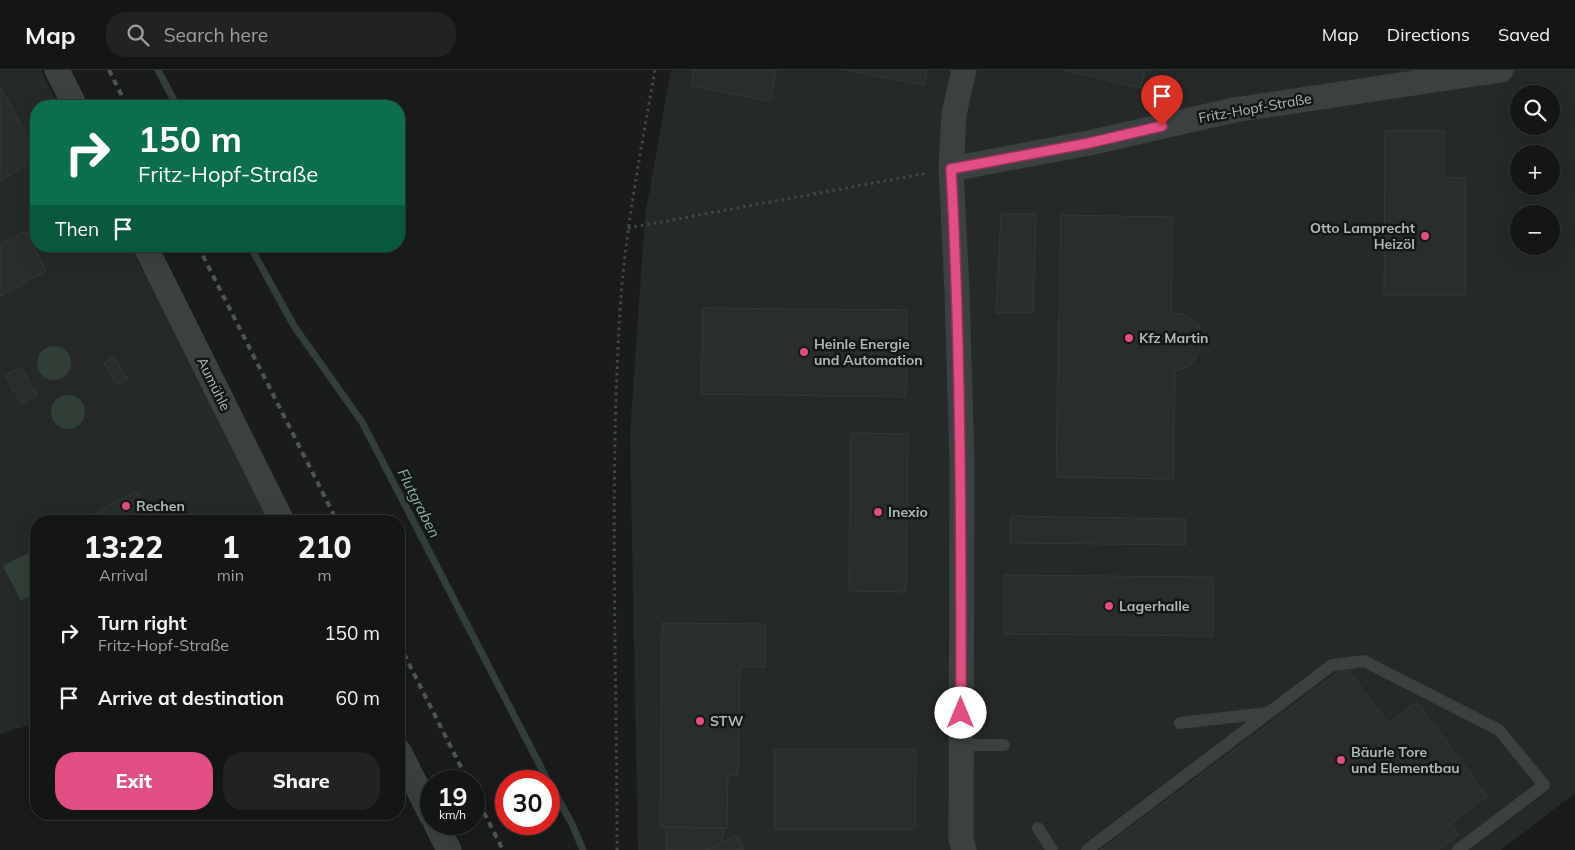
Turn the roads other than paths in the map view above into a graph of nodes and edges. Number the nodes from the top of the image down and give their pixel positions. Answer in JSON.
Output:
{"nodes":[{"id":1,"x":57,"y":70,"type":"edge"},
{"id":2,"x":964,"y":70,"type":"edge"},
{"id":3,"x":1501,"y":70,"type":"edge"},
{"id":4,"x":72,"y":100,"type":"edge"},
{"id":5,"x":951,"y":169,"type":"junction"},
{"id":6,"x":148,"y":252,"type":"edge"},
{"id":7,"x":279,"y":515,"type":"edge"},
{"id":8,"x":1268,"y":713,"type":"junction"},
{"id":9,"x":1180,"y":723,"type":"dead end"},
{"id":10,"x":1004,"y":744,"type":"dead end"},
{"id":11,"x":961,"y":745,"type":"junction"},
{"id":12,"x":405,"y":764,"type":"edge"},
{"id":13,"x":420,"y":793,"type":"edge"},
{"id":14,"x":1038,"y":828,"type":"dead end"},
{"id":15,"x":442,"y":835,"type":"edge"},
{"id":16,"x":449,"y":850,"type":"edge"},
{"id":17,"x":964,"y":850,"type":"edge"},
{"id":18,"x":1052,"y":850,"type":"edge"},
{"id":19,"x":1087,"y":850,"type":"edge"},
{"id":20,"x":1458,"y":850,"type":"edge"}],
"edges":[{"from":1,"to":4,"type":"street"},
{"from":2,"to":5,"type":"street"},
{"from":3,"to":5,"type":"street","name":"Fritz-Hopf-Straße"},
{"from":5,"to":11,"type":"street"},
{"from":6,"to":7,"type":"street","name":"Aumühle"},
{"from":8,"to":9,"type":"lane"},
{"from":8,"to":19,"type":"lane"},
{"from":8,"to":20,"type":"lane"},
{"from":10,"to":11,"type":"lane"},
{"from":11,"to":17,"type":"street"},
{"from":12,"to":13,"type":"street"},
{"from":14,"to":18,"type":"lane"},
{"from":15,"to":16,"type":"street"}]}
